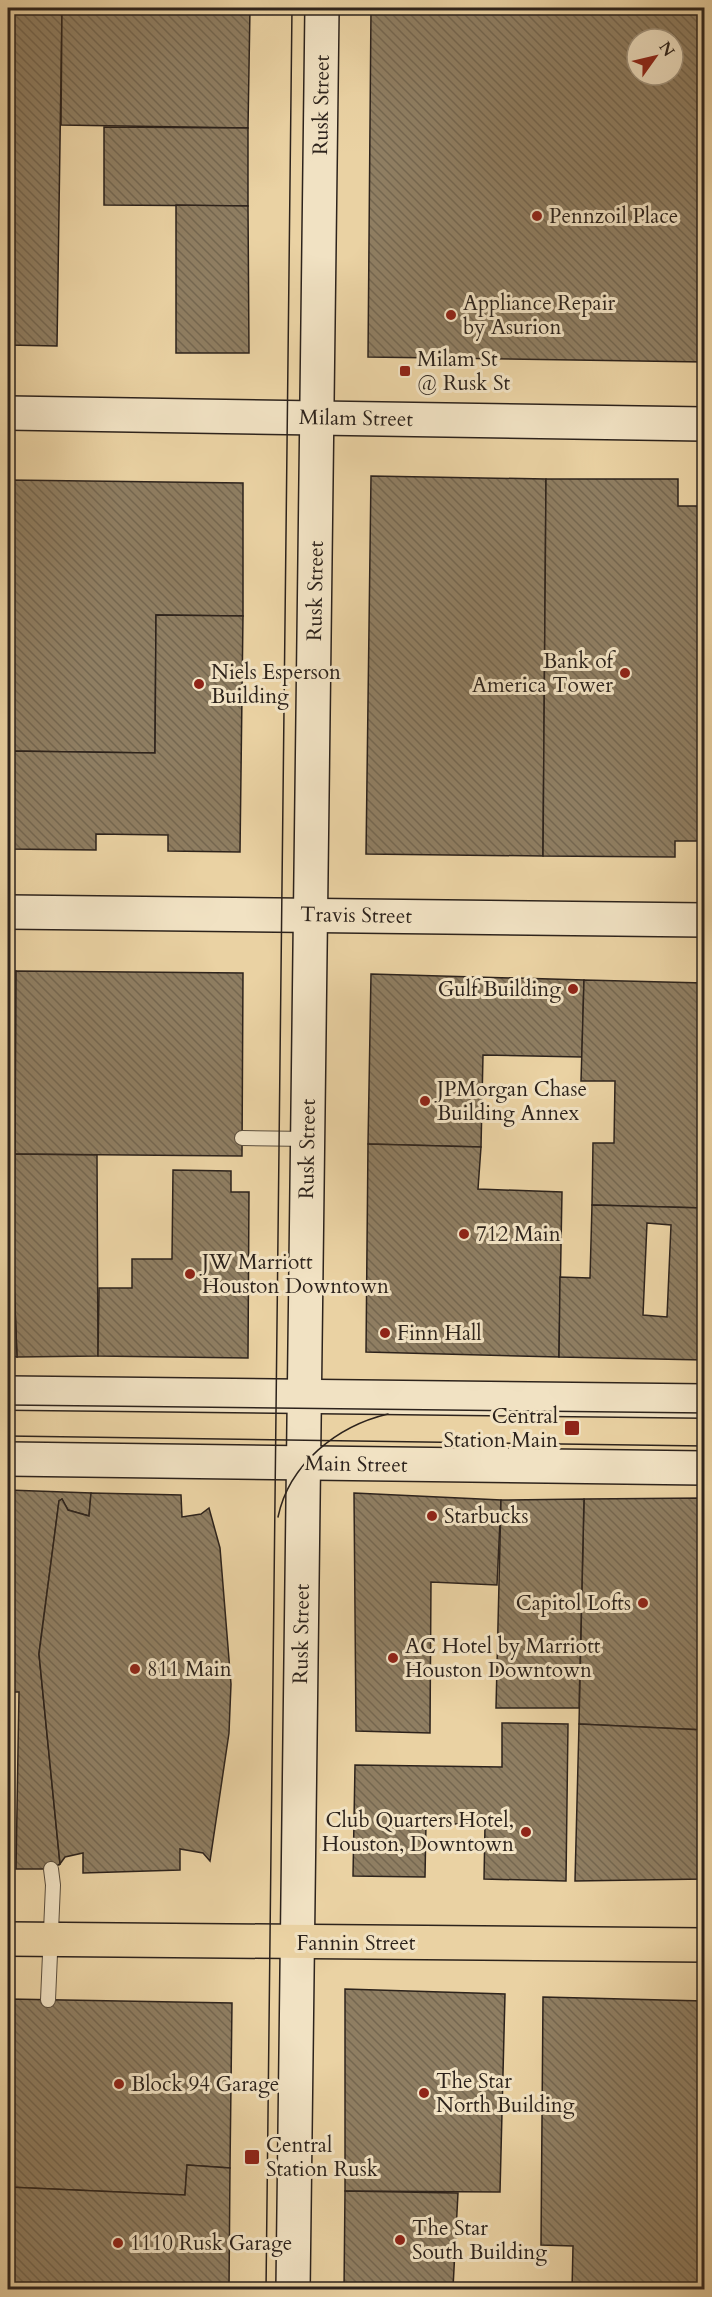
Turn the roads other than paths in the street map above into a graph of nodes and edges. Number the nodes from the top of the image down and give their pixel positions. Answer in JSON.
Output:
{"nodes":[{"id":1,"x":322,"y":8,"type":"edge"},
{"id":2,"x":8,"y":413,"type":"edge"},
{"id":3,"x":317,"y":418,"type":"junction"},
{"id":4,"x":705,"y":424,"type":"edge"},
{"id":5,"x":8,"y":912,"type":"edge"},
{"id":6,"x":310,"y":915,"type":"junction"},
{"id":7,"x":705,"y":920,"type":"edge"},
{"id":8,"x":242,"y":1138,"type":"dead end"},
{"id":9,"x":308,"y":1139,"type":"junction"},
{"id":10,"x":8,"y":1393,"type":"edge"},
{"id":11,"x":304,"y":1397,"type":"junction"},
{"id":12,"x":705,"y":1401,"type":"edge"},
{"id":13,"x":8,"y":1459,"type":"edge"},
{"id":14,"x":303,"y":1463,"type":"junction"},
{"id":15,"x":705,"y":1468,"type":"edge"},
{"id":16,"x":51,"y":1869,"type":"dead end"},
{"id":17,"x":8,"y":1938,"type":"edge"},
{"id":18,"x":50,"y":1939,"type":"junction"},
{"id":19,"x":297,"y":1943,"type":"junction"},
{"id":20,"x":705,"y":1945,"type":"edge"},
{"id":21,"x":48,"y":2000,"type":"dead end"},
{"id":22,"x":293,"y":2289,"type":"edge"}],
"edges":[{"from":1,"to":3,"type":"main road","name":"Rusk Street"},
{"from":2,"to":3,"type":"main road","name":"Milam Street"},
{"from":3,"to":4,"type":"main road","name":"Milam Street"},
{"from":3,"to":6,"type":"main road","name":"Rusk Street"},
{"from":5,"to":6,"type":"main road","name":"Travis Street"},
{"from":6,"to":7,"type":"main road","name":"Travis Street"},
{"from":6,"to":9,"type":"main road","name":"Rusk Street"},
{"from":8,"to":9,"type":"lane"},
{"from":9,"to":11,"type":"main road","name":"Rusk Street"},
{"from":10,"to":11,"type":"main road"},
{"from":11,"to":12,"type":"main road"},
{"from":11,"to":14,"type":"main road","name":"Rusk Street"},
{"from":13,"to":14,"type":"main road","name":"Main Street"},
{"from":14,"to":15,"type":"main road","name":"Main Street"},
{"from":14,"to":19,"type":"main road","name":"Rusk Street"},
{"from":16,"to":18,"type":"lane"},
{"from":17,"to":18,"type":"main road","name":"Fannin Street"},
{"from":18,"to":19,"type":"main road","name":"Fannin Street"},
{"from":18,"to":21,"type":"lane"},
{"from":19,"to":20,"type":"main road","name":"Fannin Street"},
{"from":19,"to":22,"type":"main road","name":"Rusk Street"}]}
